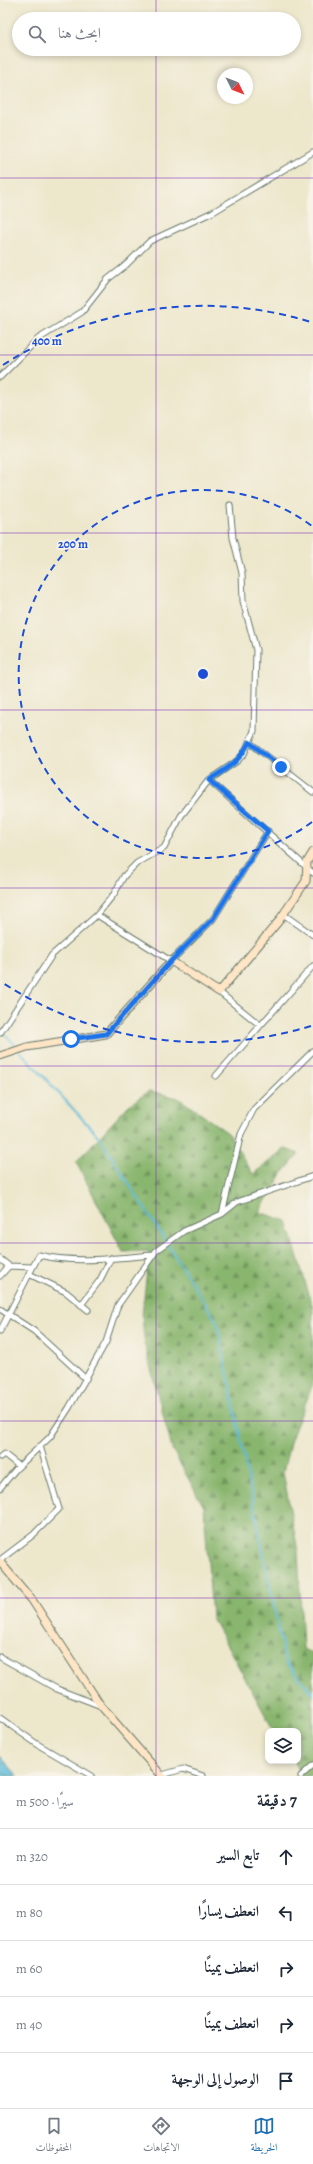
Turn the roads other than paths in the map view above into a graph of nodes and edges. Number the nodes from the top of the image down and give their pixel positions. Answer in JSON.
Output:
{"nodes":[{"id":1,"x":313,"y":152,"type":"edge"},
{"id":2,"x":0,"y":377,"type":"edge"},
{"id":3,"x":230,"y":505,"type":"dead end"},
{"id":4,"x":249,"y":742,"type":"junction"},
{"id":5,"x":209,"y":780,"type":"junction"},
{"id":6,"x":313,"y":792,"type":"edge"},
{"id":7,"x":268,"y":831,"type":"junction"},
{"id":8,"x":313,"y":852,"type":"edge"},
{"id":9,"x":306,"y":867,"type":"junction"},
{"id":10,"x":313,"y":873,"type":"edge"},
{"id":11,"x":283,"y":914,"type":"junction"},
{"id":12,"x":97,"y":915,"type":"junction"},
{"id":13,"x":313,"y":935,"type":"edge"},
{"id":14,"x":171,"y":961,"type":"junction"},
{"id":15,"x":313,"y":966,"type":"edge"},
{"id":16,"x":219,"y":992,"type":"junction"},
{"id":17,"x":260,"y":1025,"type":"junction"},
{"id":18,"x":0,"y":1033,"type":"edge"},
{"id":19,"x":313,"y":1051,"type":"edge"},
{"id":20,"x":0,"y":1056,"type":"edge"},
{"id":21,"x":216,"y":1076,"type":"dead end"},
{"id":22,"x":313,"y":1176,"type":"edge"},
{"id":23,"x":222,"y":1214,"type":"junction"},
{"id":24,"x":153,"y":1255,"type":"junction"},
{"id":25,"x":111,"y":1258,"type":"junction"},
{"id":26,"x":0,"y":1260,"type":"edge"},
{"id":27,"x":9,"y":1266,"type":"junction"},
{"id":28,"x":32,"y":1267,"type":"junction"},
{"id":29,"x":29,"y":1274,"type":"junction"},
{"id":30,"x":0,"y":1276,"type":"edge"},
{"id":31,"x":81,"y":1305,"type":"junction"},
{"id":32,"x":0,"y":1309,"type":"edge"},
{"id":33,"x":88,"y":1310,"type":"dead end"},
{"id":34,"x":7,"y":1313,"type":"junction"},
{"id":35,"x":0,"y":1331,"type":"edge"},
{"id":36,"x":86,"y":1379,"type":"junction"},
{"id":37,"x":40,"y":1446,"type":"junction"},
{"id":38,"x":0,"y":1457,"type":"edge"},
{"id":39,"x":19,"y":1466,"type":"junction"},
{"id":40,"x":0,"y":1488,"type":"edge"},
{"id":41,"x":0,"y":1561,"type":"edge"},
{"id":42,"x":0,"y":1657,"type":"edge"},
{"id":43,"x":101,"y":1706,"type":"junction"},
{"id":44,"x":0,"y":1718,"type":"edge"},
{"id":45,"x":313,"y":1765,"type":"edge"},
{"id":46,"x":162,"y":1775,"type":"edge"},
{"id":47,"x":92,"y":1776,"type":"edge"},
{"id":48,"x":203,"y":1776,"type":"edge"},
{"id":49,"x":301,"y":1776,"type":"edge"}],
"edges":[{"from":1,"to":2,"type":"street"},
{"from":3,"to":4,"type":"street"},
{"from":4,"to":5,"type":"street"},
{"from":4,"to":6,"type":"street"},
{"from":5,"to":7,"type":"street"},
{"from":5,"to":12,"type":"street"},
{"from":7,"to":9,"type":"street"},
{"from":7,"to":14,"type":"street"},
{"from":8,"to":9,"type":"street"},
{"from":9,"to":10,"type":"street"},
{"from":9,"to":11,"type":"street"},
{"from":11,"to":13,"type":"street"},
{"from":11,"to":16,"type":"street"},
{"from":12,"to":14,"type":"street"},
{"from":12,"to":18,"type":"street"},
{"from":14,"to":16,"type":"street"},
{"from":14,"to":20,"type":"street"},
{"from":15,"to":17,"type":"street"},
{"from":16,"to":17,"type":"street"},
{"from":17,"to":21,"type":"street"},
{"from":19,"to":23,"type":"street"},
{"from":22,"to":23,"type":"street"},
{"from":23,"to":24,"type":"street"},
{"from":24,"to":25,"type":"street"},
{"from":24,"to":36,"type":"street"},
{"from":25,"to":28,"type":"street"},
{"from":25,"to":31,"type":"street"},
{"from":26,"to":27,"type":"street"},
{"from":27,"to":28,"type":"street"},
{"from":27,"to":30,"type":"street"},
{"from":28,"to":29,"type":"street"},
{"from":29,"to":31,"type":"street"},
{"from":29,"to":34,"type":"street"},
{"from":31,"to":33,"type":"street"},
{"from":32,"to":34,"type":"street"},
{"from":34,"to":35,"type":"street"},
{"from":34,"to":36,"type":"street"},
{"from":36,"to":37,"type":"street"},
{"from":37,"to":39,"type":"street"},
{"from":37,"to":41,"type":"street"},
{"from":38,"to":39,"type":"street"},
{"from":39,"to":40,"type":"street"},
{"from":41,"to":43,"type":"street"},
{"from":42,"to":43,"type":"street"},
{"from":43,"to":46,"type":"street"},
{"from":44,"to":47,"type":"street"},
{"from":45,"to":49,"type":"street"},
{"from":46,"to":48,"type":"street"}]}
